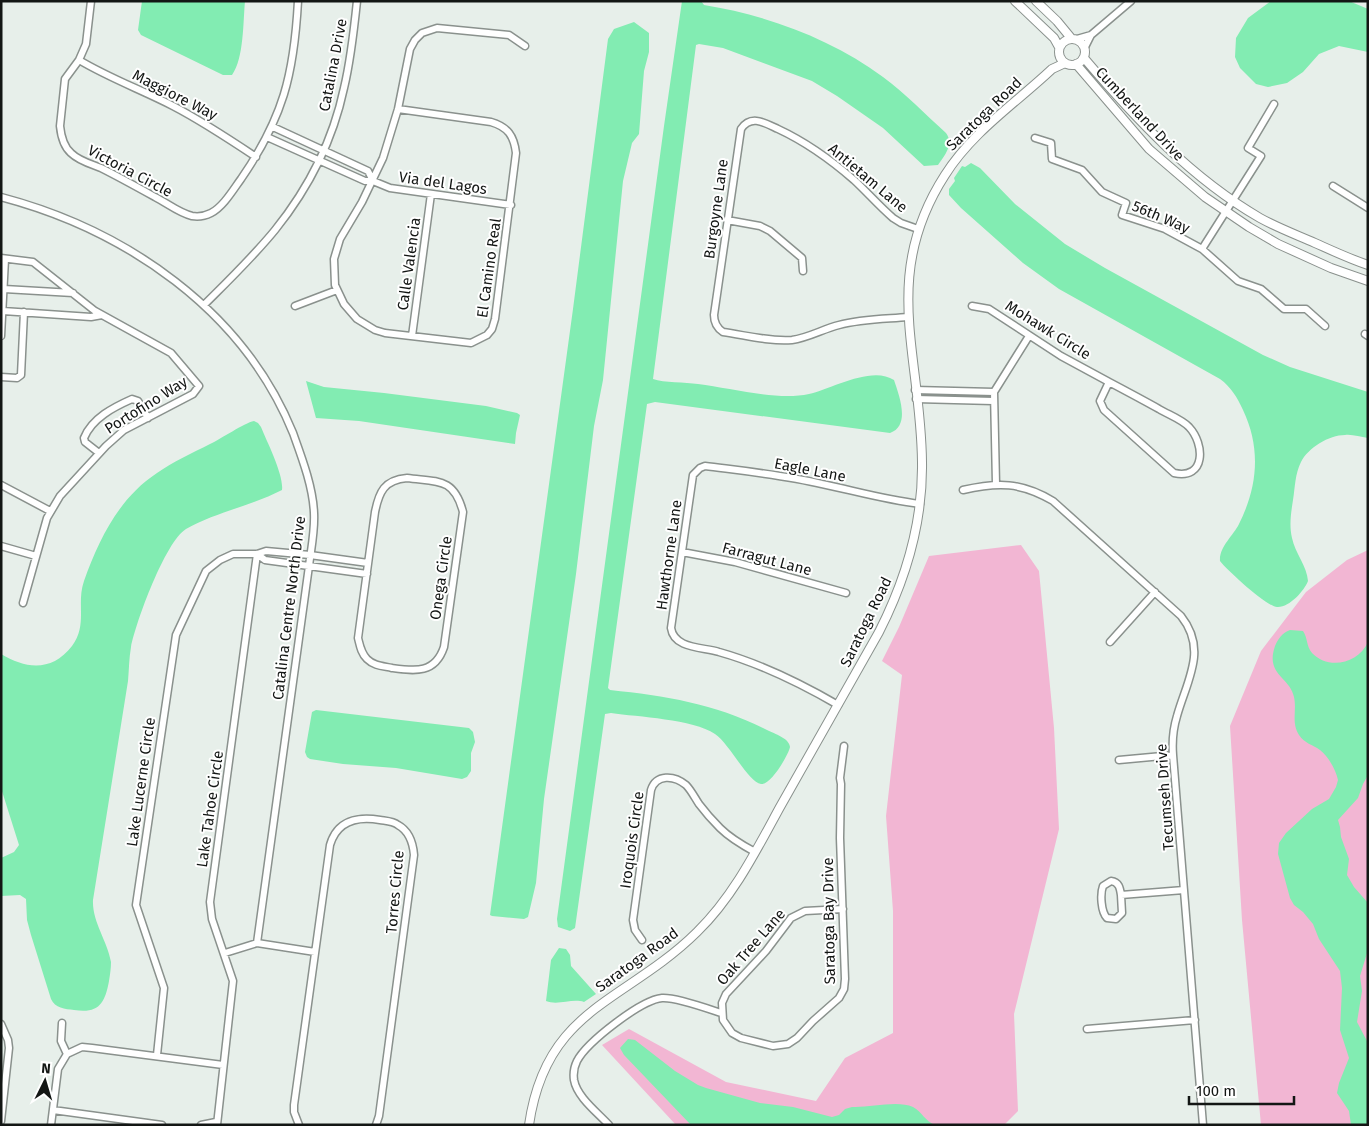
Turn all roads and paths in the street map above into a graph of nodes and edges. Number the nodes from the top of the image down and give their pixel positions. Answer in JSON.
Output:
{"nodes":[{"id":1,"x":91,"y":1,"type":"edge"},
{"id":2,"x":298,"y":1,"type":"edge"},
{"id":3,"x":358,"y":1,"type":"edge"},
{"id":4,"x":1015,"y":1,"type":"edge"},
{"id":5,"x":1036,"y":1,"type":"edge"},
{"id":6,"x":1131,"y":1,"type":"edge"},
{"id":7,"x":1091,"y":35,"type":"junction"},
{"id":8,"x":1074,"y":39,"type":"junction"},
{"id":9,"x":525,"y":46,"type":"dead end"},
{"id":10,"x":1084,"y":47,"type":"junction"},
{"id":11,"x":1059,"y":51,"type":"junction"},
{"id":12,"x":1084,"y":58,"type":"junction"},
{"id":13,"x":79,"y":60,"type":"junction"},
{"id":14,"x":1065,"y":63,"type":"junction"},
{"id":15,"x":1076,"y":64,"type":"junction"},
{"id":16,"x":1052,"y":69,"type":"junction"},
{"id":17,"x":1274,"y":104,"type":"dead end"},
{"id":18,"x":398,"y":109,"type":"junction"},
{"id":19,"x":748,"y":122,"type":"joint"},
{"id":20,"x":273,"y":127,"type":"junction"},
{"id":21,"x":268,"y":136,"type":"junction"},
{"id":22,"x":1035,"y":138,"type":"dead end"},
{"id":23,"x":323,"y":151,"type":"junction"},
{"id":24,"x":256,"y":157,"type":"junction"},
{"id":25,"x":319,"y":161,"type":"junction"},
{"id":26,"x":373,"y":181,"type":"junction"},
{"id":27,"x":1333,"y":186,"type":"dead end"},
{"id":28,"x":432,"y":194,"type":"junction"},
{"id":29,"x":1,"y":197,"type":"edge"},
{"id":30,"x":1233,"y":201,"type":"junction"},
{"id":31,"x":510,"y":205,"type":"junction"},
{"id":32,"x":1368,"y":208,"type":"edge"},
{"id":33,"x":1227,"y":210,"type":"junction"},
{"id":34,"x":727,"y":220,"type":"junction"},
{"id":35,"x":918,"y":228,"type":"junction"},
{"id":36,"x":1202,"y":249,"type":"junction"},
{"id":37,"x":3,"y":258,"type":"edge"},
{"id":38,"x":1368,"y":265,"type":"edge"},
{"id":39,"x":803,"y":271,"type":"dead end"},
{"id":40,"x":3,"y":281,"type":"edge"},
{"id":41,"x":1368,"y":281,"type":"edge"},
{"id":42,"x":4,"y":288,"type":"junction"},
{"id":43,"x":337,"y":290,"type":"junction"},
{"id":44,"x":73,"y":293,"type":"junction"},
{"id":45,"x":204,"y":305,"type":"junction"},
{"id":46,"x":295,"y":306,"type":"dead end"},
{"id":47,"x":972,"y":306,"type":"dead end"},
{"id":48,"x":3,"y":311,"type":"junction"},
{"id":49,"x":24,"y":312,"type":"junction"},
{"id":50,"x":102,"y":316,"type":"junction"},
{"id":51,"x":908,"y":317,"type":"junction"},
{"id":52,"x":1325,"y":326,"type":"dead end"},
{"id":53,"x":1,"y":336,"type":"edge"},
{"id":54,"x":412,"y":336,"type":"junction"},
{"id":55,"x":1030,"y":336,"type":"junction"},
{"id":56,"x":1,"y":377,"type":"edge"},
{"id":57,"x":1109,"y":382,"type":"junction"},
{"id":58,"x":915,"y":390,"type":"junction"},
{"id":59,"x":994,"y":392,"type":"junction"},
{"id":60,"x":916,"y":399,"type":"junction"},
{"id":61,"x":993,"y":401,"type":"junction"},
{"id":62,"x":148,"y":418,"type":"junction"},
{"id":63,"x":99,"y":453,"type":"junction"},
{"id":64,"x":696,"y":471,"type":"joint"},
{"id":65,"x":996,"y":484,"type":"junction"},
{"id":66,"x":1,"y":485,"type":"edge"},
{"id":67,"x":963,"y":490,"type":"dead end"},
{"id":68,"x":920,"y":504,"type":"junction"},
{"id":69,"x":50,"y":510,"type":"junction"},
{"id":70,"x":1,"y":546,"type":"edge"},
{"id":71,"x":682,"y":552,"type":"junction"},
{"id":72,"x":257,"y":554,"type":"junction"},
{"id":73,"x":310,"y":555,"type":"junction"},
{"id":74,"x":36,"y":556,"type":"junction"},
{"id":75,"x":368,"y":564,"type":"junction"},
{"id":76,"x":309,"y":566,"type":"junction"},
{"id":77,"x":367,"y":574,"type":"junction"},
{"id":78,"x":1155,"y":592,"type":"junction"},
{"id":79,"x":846,"y":593,"type":"dead end"},
{"id":80,"x":23,"y":603,"type":"dead end"},
{"id":81,"x":1110,"y":642,"type":"dead end"},
{"id":82,"x":838,"y":705,"type":"junction"},
{"id":83,"x":844,"y":746,"type":"dead end"},
{"id":84,"x":1173,"y":755,"type":"junction"},
{"id":85,"x":1118,"y":760,"type":"dead end"},
{"id":86,"x":755,"y":852,"type":"junction"},
{"id":87,"x":1184,"y":890,"type":"junction"},
{"id":88,"x":1121,"y":895,"type":"junction"},
{"id":89,"x":843,"y":909,"type":"junction"},
{"id":90,"x":642,"y":940,"type":"dead end"},
{"id":91,"x":257,"y":943,"type":"junction"},
{"id":92,"x":315,"y":952,"type":"junction"},
{"id":93,"x":225,"y":953,"type":"junction"},
{"id":94,"x":721,"y":1013,"type":"junction"},
{"id":95,"x":1195,"y":1020,"type":"junction"},
{"id":96,"x":62,"y":1023,"type":"dead end"},
{"id":97,"x":1,"y":1025,"type":"edge"},
{"id":98,"x":1087,"y":1029,"type":"dead end"},
{"id":99,"x":67,"y":1054,"type":"junction"},
{"id":100,"x":157,"y":1055,"type":"junction"},
{"id":101,"x":223,"y":1065,"type":"junction"},
{"id":102,"x":53,"y":1110,"type":"junction"},
{"id":103,"x":2,"y":1112,"type":"edge"},
{"id":104,"x":1,"y":1121,"type":"edge"},
{"id":105,"x":217,"y":1124,"type":"edge"},
{"id":106,"x":51,"y":1125,"type":"edge"},
{"id":107,"x":162,"y":1125,"type":"edge"},
{"id":108,"x":201,"y":1125,"type":"edge"},
{"id":109,"x":299,"y":1125,"type":"edge"},
{"id":110,"x":376,"y":1125,"type":"edge"},
{"id":111,"x":529,"y":1125,"type":"edge"},
{"id":112,"x":609,"y":1125,"type":"edge"},
{"id":113,"x":1204,"y":1125,"type":"edge"}],
"edges":[{"from":1,"to":13,"type":"street","name":"Victoria Circle"},
{"from":2,"to":20,"type":"street","name":"Victoria Circle"},
{"from":3,"to":23,"type":"street","name":"Catalina Drive"},
{"from":4,"to":11,"type":"street"},
{"from":5,"to":8,"type":"street"},
{"from":6,"to":7,"type":"street"},
{"from":7,"to":8,"type":"street"},
{"from":7,"to":10,"type":"street"},
{"from":8,"to":10,"type":"street"},
{"from":8,"to":11,"type":"street"},
{"from":9,"to":18,"type":"street","name":"El Camino Real"},
{"from":10,"to":12,"type":"street","name":"Cumberland Drive"},
{"from":11,"to":14,"type":"street"},
{"from":11,"to":16,"type":"street","name":"Saratoga Road"},
{"from":12,"to":15,"type":"street","name":"Cumberland Drive"},
{"from":12,"to":30,"type":"street","name":"Cumberland Drive"},
{"from":13,"to":24,"type":"street","name":"Maggiore Way"},
{"from":13,"to":24,"type":"street","name":"Victoria Circle"},
{"from":14,"to":15,"type":"street","name":"Cumberland Drive"},
{"from":14,"to":16,"type":"street","name":"Saratoga Road"},
{"from":15,"to":33,"type":"street","name":"Cumberland Drive"},
{"from":16,"to":35,"type":"street","name":"Saratoga Road"},
{"from":17,"to":30,"type":"street"},
{"from":18,"to":26,"type":"street","name":"El Camino Real"},
{"from":18,"to":31,"type":"street","name":"El Camino Real"},
{"from":19,"to":34,"type":"street","name":"Burgoyne Lane"},
{"from":19,"to":35,"type":"street","name":"Antietam Lane"},
{"from":20,"to":21,"type":"street","name":"Victoria Circle"},
{"from":20,"to":23,"type":"street"},
{"from":21,"to":24,"type":"street","name":"Victoria Circle"},
{"from":21,"to":25,"type":"street"},
{"from":22,"to":36,"type":"street","name":"56th Way"},
{"from":23,"to":25,"type":"street","name":"Catalina Drive"},
{"from":23,"to":26,"type":"street","name":"Via del Lagos"},
{"from":25,"to":26,"type":"street","name":"Via del Lagos"},
{"from":25,"to":45,"type":"street"},
{"from":26,"to":28,"type":"street","name":"Via del Lagos"},
{"from":26,"to":43,"type":"street","name":"El Camino Real"},
{"from":27,"to":32,"type":"street"},
{"from":28,"to":31,"type":"street","name":"Via del Lagos"},
{"from":28,"to":54,"type":"street","name":"Calle Valencia"},
{"from":29,"to":45,"type":"street","name":"Catalina Centre North Drive"},
{"from":30,"to":33,"type":"street"},
{"from":30,"to":38,"type":"street","name":"Cumberland Drive"},
{"from":31,"to":54,"type":"street","name":"El Camino Real"},
{"from":33,"to":36,"type":"street"},
{"from":33,"to":41,"type":"street","name":"Cumberland Drive"},
{"from":34,"to":39,"type":"street"},
{"from":34,"to":51,"type":"street","name":"Burgoyne Lane"},
{"from":35,"to":51,"type":"street","name":"Saratoga Road"},
{"from":36,"to":52,"type":"street"},
{"from":37,"to":40,"type":"street","name":"Portofino Way"},
{"from":37,"to":44,"type":"street","name":"Portofino Way"},
{"from":40,"to":42,"type":"street","name":"Portofino Way"},
{"from":42,"to":44,"type":"street"},
{"from":42,"to":48,"type":"street","name":"Portofino Way"},
{"from":43,"to":46,"type":"street"},
{"from":43,"to":54,"type":"street","name":"El Camino Real"},
{"from":44,"to":50,"type":"street","name":"Portofino Way"},
{"from":45,"to":73,"type":"street","name":"Catalina Centre North Drive"},
{"from":47,"to":55,"type":"street","name":"Mohawk Circle"},
{"from":48,"to":49,"type":"street"},
{"from":48,"to":53,"type":"street","name":"Portofino Way"},
{"from":49,"to":50,"type":"street"},
{"from":49,"to":56,"type":"street"},
{"from":50,"to":62,"type":"street","name":"Portofino Way"},
{"from":51,"to":58,"type":"street","name":"Saratoga Road"},
{"from":55,"to":57,"type":"street","name":"Mohawk Circle"},
{"from":55,"to":59,"type":"street"},
{"from":57,"to":57,"type":"street","name":"Mohawk Circle"},
{"from":58,"to":59,"type":"street"},
{"from":58,"to":60,"type":"street","name":"Saratoga Road"},
{"from":59,"to":61,"type":"street"},
{"from":60,"to":61,"type":"street"},
{"from":60,"to":68,"type":"street","name":"Saratoga Road"},
{"from":61,"to":65,"type":"street"},
{"from":62,"to":63,"type":"street","name":"Portofino Way"},
{"from":62,"to":63,"type":"street"},
{"from":63,"to":69,"type":"street","name":"Portofino Way"},
{"from":64,"to":68,"type":"street","name":"Eagle Lane"},
{"from":64,"to":71,"type":"street","name":"Hawthorne Lane"},
{"from":65,"to":67,"type":"street","name":"Tecumseh Drive"},
{"from":65,"to":78,"type":"street","name":"Tecumseh Drive"},
{"from":66,"to":69,"type":"street"},
{"from":68,"to":82,"type":"street","name":"Saratoga Road"},
{"from":69,"to":74,"type":"street","name":"Portofino Way"},
{"from":70,"to":74,"type":"street"},
{"from":71,"to":79,"type":"street","name":"Farragut Lane"},
{"from":71,"to":82,"type":"street","name":"Hawthorne Lane"},
{"from":72,"to":73,"type":"street","name":"Lake Lucerne Circle"},
{"from":72,"to":76,"type":"street","name":"Lake Lucerne Circle"},
{"from":72,"to":93,"type":"street","name":"Lake Tahoe Circle"},
{"from":72,"to":100,"type":"street","name":"Lake Lucerne Circle"},
{"from":73,"to":75,"type":"street"},
{"from":73,"to":76,"type":"street","name":"Catalina Centre North Drive"},
{"from":74,"to":80,"type":"street","name":"Portofino Way"},
{"from":75,"to":77,"type":"street","name":"Onega Circle"},
{"from":75,"to":77,"type":"street","name":"Onega Circle"},
{"from":76,"to":77,"type":"street"},
{"from":76,"to":91,"type":"street","name":"Catalina Centre North Drive"},
{"from":78,"to":81,"type":"street"},
{"from":78,"to":84,"type":"street","name":"Tecumseh Drive"},
{"from":82,"to":86,"type":"street","name":"Saratoga Road"},
{"from":83,"to":89,"type":"street","name":"Saratoga Bay Drive"},
{"from":84,"to":85,"type":"street"},
{"from":84,"to":87,"type":"street","name":"Tecumseh Drive"},
{"from":86,"to":90,"type":"street","name":"Iroquois Circle"},
{"from":86,"to":111,"type":"street","name":"Saratoga Road"},
{"from":87,"to":88,"type":"street"},
{"from":87,"to":95,"type":"street","name":"Tecumseh Drive"},
{"from":88,"to":88,"type":"street"},
{"from":89,"to":94,"type":"street","name":"Oak Tree Lane"},
{"from":89,"to":94,"type":"street","name":"Saratoga Bay Drive"},
{"from":91,"to":92,"type":"street"},
{"from":91,"to":93,"type":"street"},
{"from":92,"to":109,"type":"street","name":"Torres Circle"},
{"from":92,"to":110,"type":"street","name":"Torres Circle"},
{"from":93,"to":101,"type":"street","name":"Lake Tahoe Circle"},
{"from":94,"to":112,"type":"street"},
{"from":95,"to":98,"type":"street"},
{"from":95,"to":113,"type":"street","name":"Tecumseh Drive"},
{"from":96,"to":99,"type":"street"},
{"from":97,"to":103,"type":"street"},
{"from":99,"to":100,"type":"street"},
{"from":99,"to":102,"type":"street"},
{"from":100,"to":101,"type":"street"},
{"from":101,"to":105,"type":"street","name":"Lake Tahoe Circle"},
{"from":102,"to":106,"type":"street"},
{"from":102,"to":107,"type":"street"},
{"from":103,"to":104,"type":"street"},
{"from":105,"to":108,"type":"street"}]}
